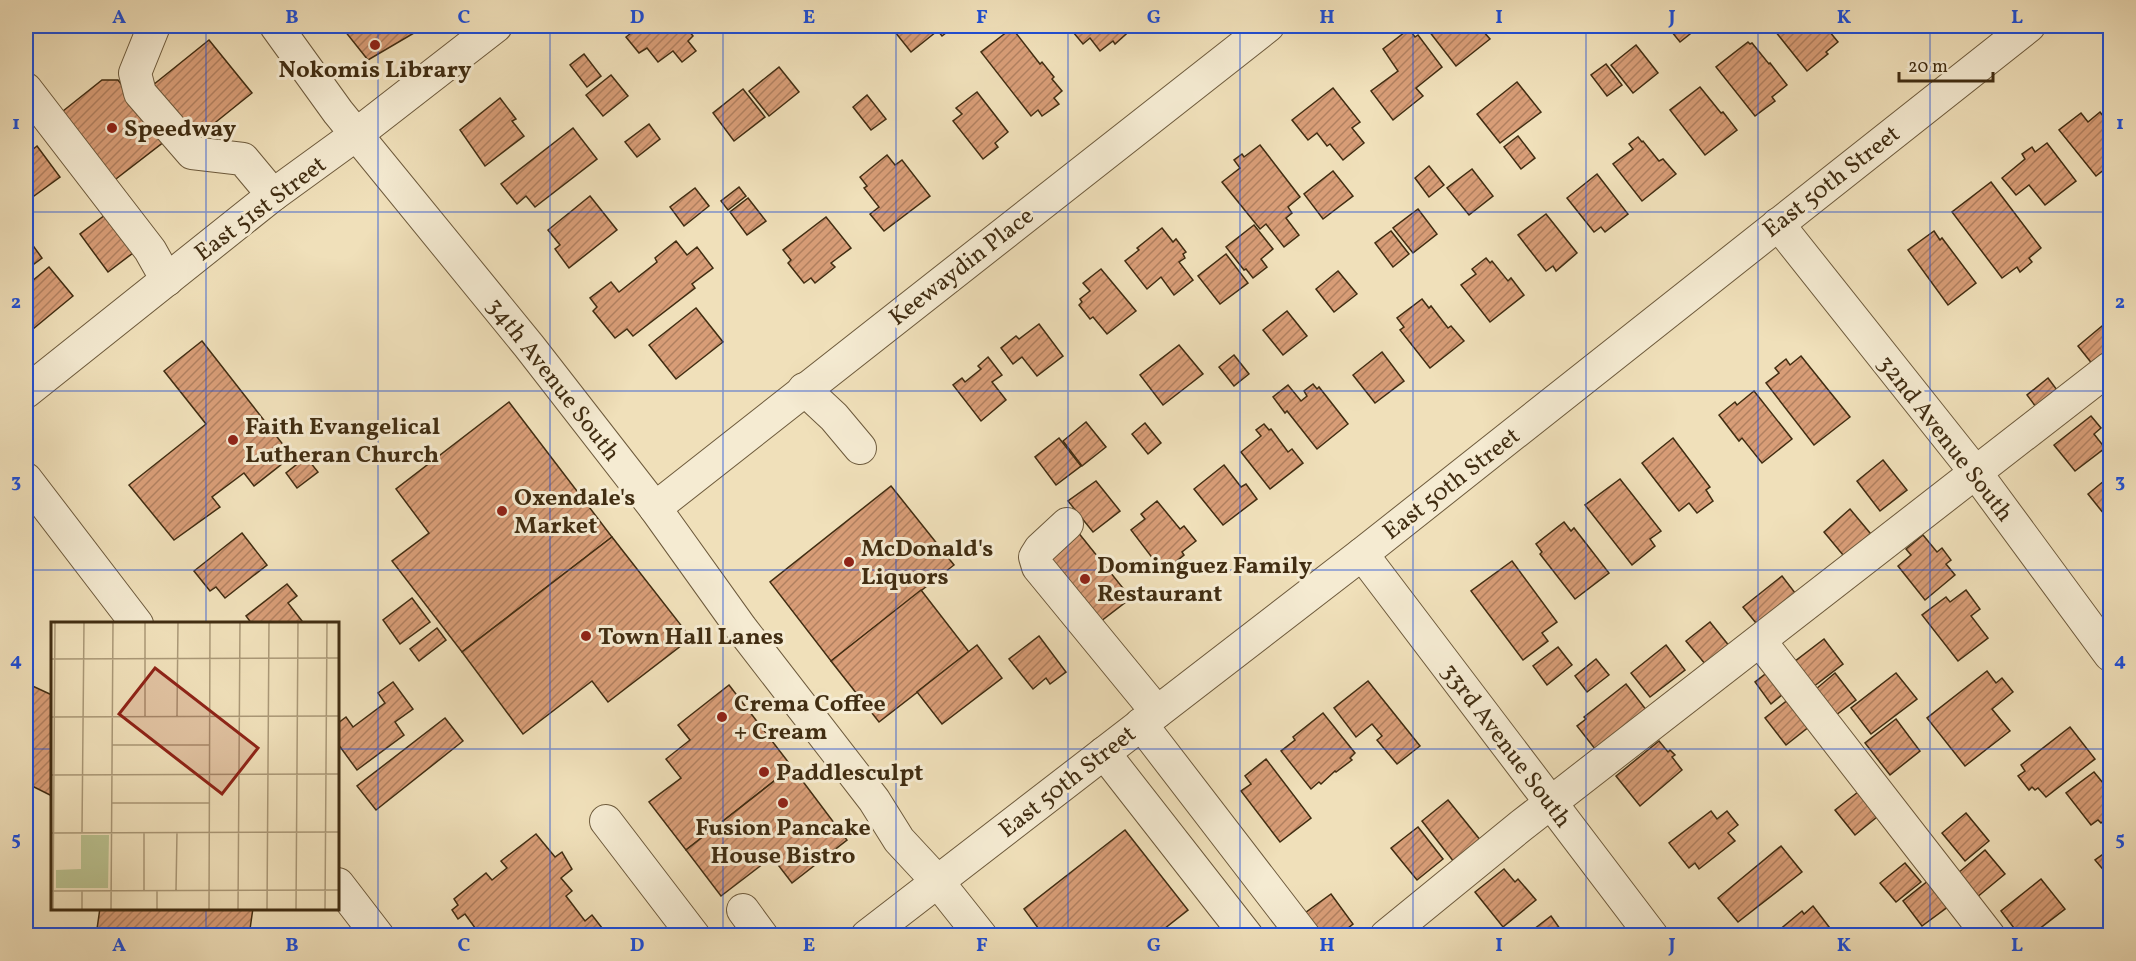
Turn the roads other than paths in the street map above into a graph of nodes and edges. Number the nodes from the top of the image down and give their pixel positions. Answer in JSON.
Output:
{"nodes":[{"id":1,"x":154,"y":26,"type":"edge"},
{"id":2,"x":276,"y":26,"type":"edge"},
{"id":3,"x":496,"y":26,"type":"edge"},
{"id":4,"x":1268,"y":26,"type":"edge"},
{"id":5,"x":2030,"y":26,"type":"edge"},
{"id":6,"x":26,"y":89,"type":"edge"},
{"id":7,"x":357,"y":134,"type":"junction"},
{"id":8,"x":273,"y":195,"type":"junction"},
{"id":9,"x":1778,"y":224,"type":"junction"},
{"id":10,"x":167,"y":280,"type":"junction"},
{"id":11,"x":2110,"y":368,"type":"edge"},
{"id":12,"x":804,"y":389,"type":"junction"},
{"id":13,"x":26,"y":392,"type":"edge"},
{"id":14,"x":860,"y":448,"type":"dead end"},
{"id":15,"x":1976,"y":473,"type":"junction"},
{"id":16,"x":26,"y":479,"type":"edge"},
{"id":17,"x":655,"y":508,"type":"junction"},
{"id":18,"x":1067,"y":524,"type":"dead end"},
{"id":19,"x":1362,"y":554,"type":"junction"},
{"id":20,"x":135,"y":622,"type":"edge"},
{"id":21,"x":1760,"y":641,"type":"junction"},
{"id":22,"x":2110,"y":655,"type":"edge"},
{"id":23,"x":1149,"y":718,"type":"junction"},
{"id":24,"x":1104,"y":753,"type":"junction"},
{"id":25,"x":1551,"y":803,"type":"junction"},
{"id":26,"x":606,"y":821,"type":"dead end"},
{"id":27,"x":938,"y":882,"type":"junction"},
{"id":28,"x":339,"y":885,"type":"edge"},
{"id":29,"x":743,"y":910,"type":"dead end"},
{"id":30,"x":378,"y":936,"type":"edge"},
{"id":31,"x":694,"y":936,"type":"edge"},
{"id":32,"x":762,"y":936,"type":"edge"},
{"id":33,"x":867,"y":936,"type":"edge"},
{"id":34,"x":981,"y":936,"type":"edge"},
{"id":35,"x":1247,"y":936,"type":"edge"},
{"id":36,"x":1305,"y":936,"type":"edge"},
{"id":37,"x":1386,"y":936,"type":"edge"},
{"id":38,"x":1652,"y":936,"type":"edge"},
{"id":39,"x":1989,"y":936,"type":"edge"}],
"edges":[{"from":1,"to":8,"type":"street"},
{"from":2,"to":7,"type":"street","name":"34th Avenue South"},
{"from":3,"to":7,"type":"street","name":"East 51st Street"},
{"from":4,"to":12,"type":"street","name":"Keewaydin Place"},
{"from":5,"to":9,"type":"street","name":"East 50th Street"},
{"from":6,"to":10,"type":"street"},
{"from":7,"to":8,"type":"street","name":"East 51st Street"},
{"from":7,"to":17,"type":"street","name":"34th Avenue South"},
{"from":8,"to":10,"type":"street","name":"East 51st Street"},
{"from":9,"to":15,"type":"street","name":"32nd Avenue South"},
{"from":9,"to":19,"type":"street","name":"East 50th Street"},
{"from":10,"to":13,"type":"street","name":"East 51st Street"},
{"from":11,"to":15,"type":"street"},
{"from":12,"to":14,"type":"street"},
{"from":12,"to":17,"type":"street","name":"Keewaydin Place"},
{"from":15,"to":21,"type":"street"},
{"from":15,"to":22,"type":"street","name":"32nd Avenue South"},
{"from":16,"to":20,"type":"street"},
{"from":17,"to":27,"type":"street","name":"34th Avenue South"},
{"from":18,"to":23,"type":"street"},
{"from":19,"to":23,"type":"street","name":"East 50th Street"},
{"from":19,"to":25,"type":"street","name":"33rd Avenue South"},
{"from":21,"to":25,"type":"street"},
{"from":21,"to":39,"type":"street"},
{"from":23,"to":24,"type":"street","name":"East 50th Street"},
{"from":23,"to":36,"type":"street"},
{"from":24,"to":27,"type":"street","name":"East 50th Street"},
{"from":24,"to":35,"type":"street"},
{"from":25,"to":37,"type":"street"},
{"from":25,"to":38,"type":"street","name":"33rd Avenue South"},
{"from":26,"to":31,"type":"street"},
{"from":27,"to":33,"type":"street","name":"East 50th Street"},
{"from":27,"to":34,"type":"street","name":"34th Avenue South"},
{"from":28,"to":30,"type":"street"},
{"from":29,"to":32,"type":"street"}]}
